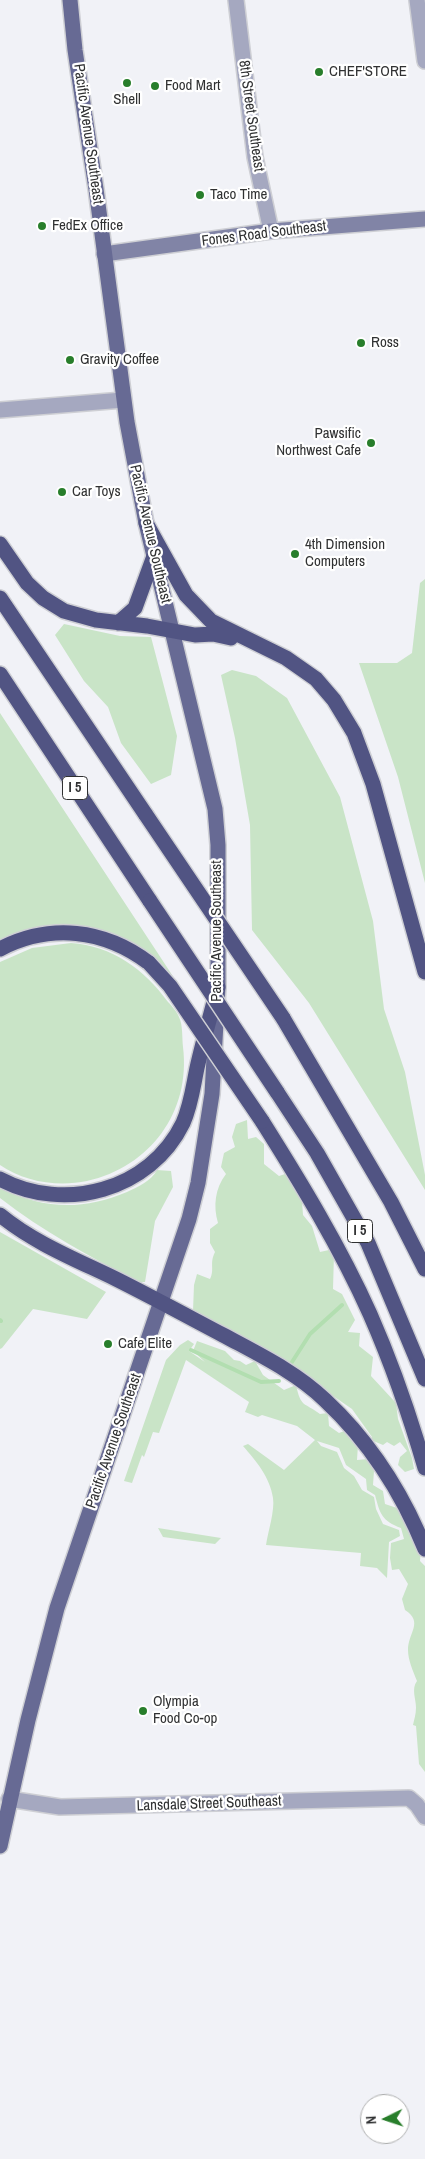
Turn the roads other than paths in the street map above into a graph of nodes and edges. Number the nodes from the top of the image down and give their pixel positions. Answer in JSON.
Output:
{"nodes":[{"id":1,"x":70,"y":0,"type":"edge"},
{"id":2,"x":236,"y":0,"type":"edge"},
{"id":3,"x":417,"y":0,"type":"edge"},
{"id":4,"x":425,"y":61,"type":"edge"},
{"id":5,"x":425,"y":219,"type":"edge"},
{"id":6,"x":271,"y":231,"type":"junction"},
{"id":7,"x":104,"y":254,"type":"junction"},
{"id":8,"x":123,"y":400,"type":"junction"},
{"id":9,"x":0,"y":410,"type":"edge"},
{"id":10,"x":146,"y":523,"type":"junction"},
{"id":11,"x":0,"y":544,"type":"edge"},
{"id":12,"x":154,"y":556,"type":"junction"},
{"id":13,"x":0,"y":598,"type":"edge"},
{"id":14,"x":118,"y":622,"type":"junction"},
{"id":15,"x":173,"y":631,"type":"junction"},
{"id":16,"x":250,"y":641,"type":"junction"},
{"id":17,"x":0,"y":674,"type":"edge"},
{"id":18,"x":0,"y":950,"type":"edge"},
{"id":19,"x":425,"y":972,"type":"edge"},
{"id":20,"x":218,"y":987,"type":"junction"},
{"id":21,"x":0,"y":1178,"type":"edge"},
{"id":22,"x":0,"y":1215,"type":"edge"},
{"id":23,"x":425,"y":1269,"type":"edge"},
{"id":24,"x":161,"y":1302,"type":"junction"},
{"id":25,"x":425,"y":1379,"type":"edge"},
{"id":26,"x":425,"y":1468,"type":"edge"},
{"id":27,"x":425,"y":1549,"type":"edge"},
{"id":28,"x":9,"y":1799,"type":"junction"},
{"id":29,"x":425,"y":1817,"type":"edge"},
{"id":30,"x":0,"y":1846,"type":"edge"}],
"edges":[{"from":1,"to":7,"type":"main road","name":"Pacific Avenue Southeast"},
{"from":2,"to":6,"type":"street","name":"8th Street Southeast"},
{"from":3,"to":4,"type":"street"},
{"from":5,"to":6,"type":"street","name":"Fones Road Southeast"},
{"from":6,"to":7,"type":"street","name":"Fones Road Southeast"},
{"from":7,"to":8,"type":"main road","name":"Pacific Avenue Southeast"},
{"from":8,"to":9,"type":"street"},
{"from":8,"to":10,"type":"main road","name":"Pacific Avenue Southeast"},
{"from":10,"to":12,"type":"main road","name":"Pacific Avenue Southeast"},
{"from":10,"to":16,"type":"highway"},
{"from":11,"to":14,"type":"highway"},
{"from":12,"to":14,"type":"highway"},
{"from":12,"to":15,"type":"main road","name":"Pacific Avenue Southeast"},
{"from":13,"to":23,"type":"highway","bridge":true},
{"from":14,"to":15,"type":"highway"},
{"from":15,"to":16,"type":"highway"},
{"from":15,"to":20,"type":"main road","name":"Pacific Avenue Southeast"},
{"from":16,"to":19,"type":"highway"},
{"from":17,"to":25,"type":"highway","number":"I 5","bridge":true},
{"from":18,"to":26,"type":"highway","bridge":true},
{"from":20,"to":21,"type":"highway"},
{"from":20,"to":24,"type":"main road","name":"Pacific Avenue Southeast"},
{"from":22,"to":24,"type":"highway"},
{"from":24,"to":27,"type":"highway"},
{"from":24,"to":28,"type":"main road","name":"Pacific Avenue Southeast"},
{"from":28,"to":29,"type":"street","name":"Lansdale Street Southeast"},
{"from":28,"to":30,"type":"main road","name":"Pacific Avenue Southeast"}]}
